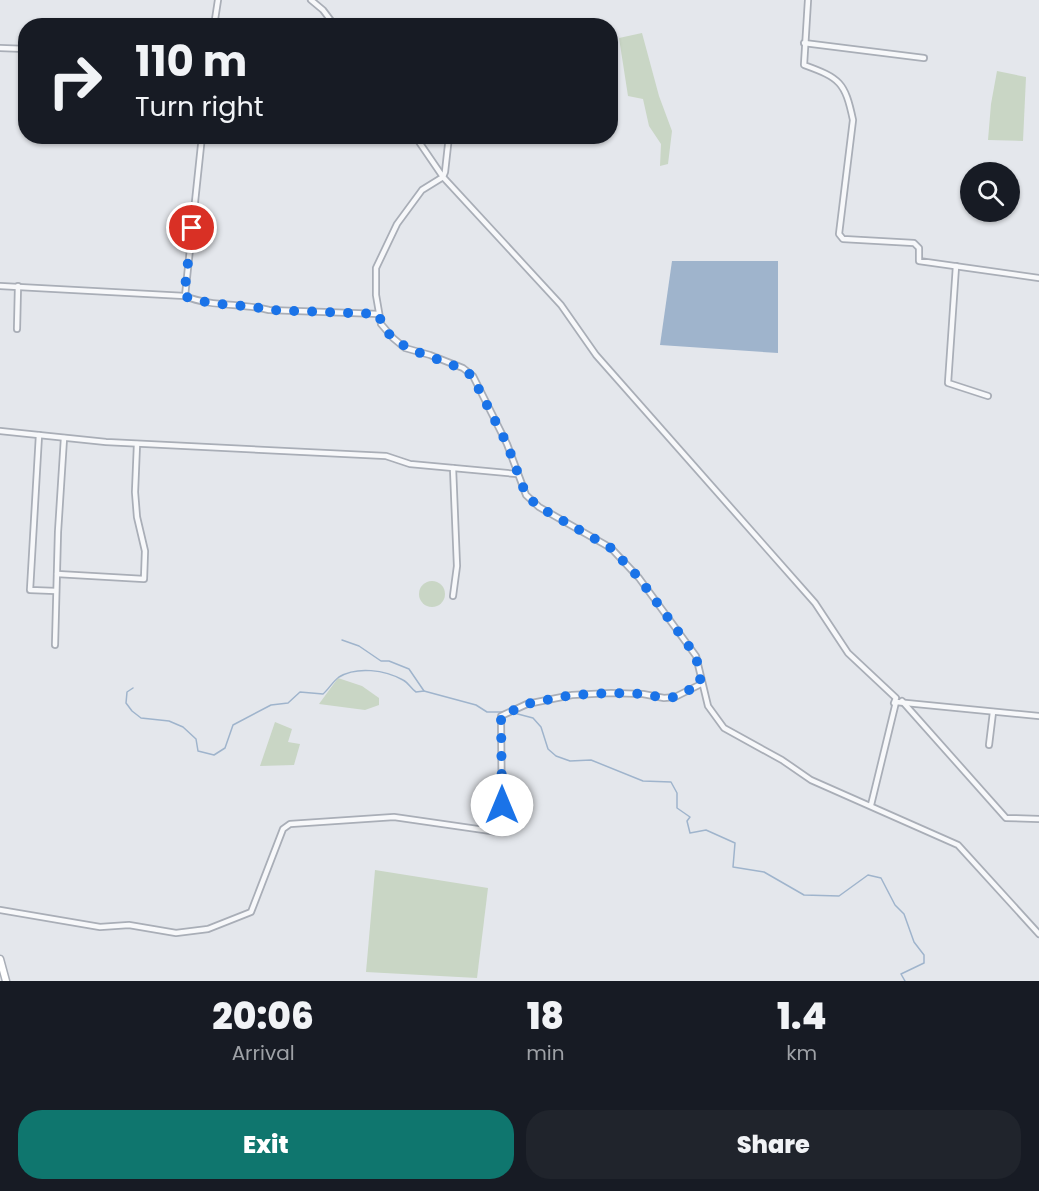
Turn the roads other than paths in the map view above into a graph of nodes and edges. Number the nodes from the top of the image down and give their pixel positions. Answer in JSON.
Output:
{"nodes":[{"id":1,"x":218,"y":0,"type":"edge"},
{"id":2,"x":311,"y":0,"type":"edge"},
{"id":3,"x":808,"y":0,"type":"edge"},
{"id":4,"x":215,"y":18,"type":"edge"},
{"id":5,"x":329,"y":18,"type":"edge"},
{"id":6,"x":804,"y":43,"type":"junction"},
{"id":7,"x":0,"y":48,"type":"edge"},
{"id":8,"x":18,"y":49,"type":"edge"},
{"id":9,"x":924,"y":58,"type":"dead end"},
{"id":10,"x":201,"y":144,"type":"edge"},
{"id":11,"x":420,"y":144,"type":"edge"},
{"id":12,"x":448,"y":144,"type":"edge"},
{"id":13,"x":443,"y":177,"type":"junction"},
{"id":14,"x":956,"y":267,"type":"junction"},
{"id":15,"x":1039,"y":278,"type":"edge"},
{"id":16,"x":0,"y":286,"type":"edge"},
{"id":17,"x":18,"y":286,"type":"junction"},
{"id":18,"x":184,"y":296,"type":"junction"},
{"id":19,"x":379,"y":314,"type":"junction"},
{"id":20,"x":17,"y":329,"type":"dead end"},
{"id":21,"x":988,"y":396,"type":"dead end"},
{"id":22,"x":0,"y":431,"type":"edge"},
{"id":23,"x":39,"y":435,"type":"junction"},
{"id":24,"x":64,"y":438,"type":"junction"},
{"id":25,"x":137,"y":444,"type":"junction"},
{"id":26,"x":453,"y":468,"type":"junction"},
{"id":27,"x":517,"y":474,"type":"junction"},
{"id":28,"x":57,"y":574,"type":"junction"},
{"id":29,"x":56,"y":591,"type":"junction"},
{"id":30,"x":453,"y":596,"type":"dead end"},
{"id":31,"x":55,"y":645,"type":"dead end"},
{"id":32,"x":701,"y":684,"type":"junction"},
{"id":33,"x":902,"y":701,"type":"junction"},
{"id":34,"x":894,"y":703,"type":"junction"},
{"id":35,"x":993,"y":712,"type":"junction"},
{"id":36,"x":1039,"y":717,"type":"edge"},
{"id":37,"x":989,"y":745,"type":"dead end"},
{"id":38,"x":871,"y":805,"type":"junction"},
{"id":39,"x":1039,"y":819,"type":"edge"},
{"id":40,"x":0,"y":910,"type":"edge"},
{"id":41,"x":1039,"y":934,"type":"edge"},
{"id":42,"x":0,"y":959,"type":"edge"},
{"id":43,"x":6,"y":981,"type":"edge"}],
"edges":[{"from":1,"to":4,"type":"street"},
{"from":2,"to":5,"type":"street"},
{"from":3,"to":6,"type":"street"},
{"from":6,"to":9,"type":"street"},
{"from":6,"to":14,"type":"street"},
{"from":7,"to":8,"type":"street"},
{"from":10,"to":18,"type":"street"},
{"from":11,"to":13,"type":"street"},
{"from":12,"to":13,"type":"street"},
{"from":13,"to":19,"type":"street"},
{"from":13,"to":34,"type":"street"},
{"from":14,"to":15,"type":"street"},
{"from":14,"to":21,"type":"street"},
{"from":16,"to":17,"type":"street"},
{"from":17,"to":18,"type":"street"},
{"from":17,"to":20,"type":"street"},
{"from":18,"to":19,"type":"street"},
{"from":19,"to":27,"type":"street"},
{"from":22,"to":23,"type":"street"},
{"from":23,"to":24,"type":"street"},
{"from":23,"to":29,"type":"street"},
{"from":24,"to":25,"type":"street"},
{"from":24,"to":28,"type":"street"},
{"from":25,"to":26,"type":"street"},
{"from":25,"to":28,"type":"street"},
{"from":26,"to":27,"type":"street"},
{"from":26,"to":30,"type":"street"},
{"from":27,"to":32,"type":"street"},
{"from":28,"to":29,"type":"street"},
{"from":29,"to":31,"type":"street"},
{"from":32,"to":38,"type":"street"},
{"from":32,"to":40,"type":"street"},
{"from":33,"to":34,"type":"street"},
{"from":33,"to":35,"type":"street"},
{"from":33,"to":39,"type":"street"},
{"from":34,"to":38,"type":"street"},
{"from":35,"to":36,"type":"street"},
{"from":35,"to":37,"type":"street"},
{"from":38,"to":41,"type":"street"},
{"from":42,"to":43,"type":"street"}]}
